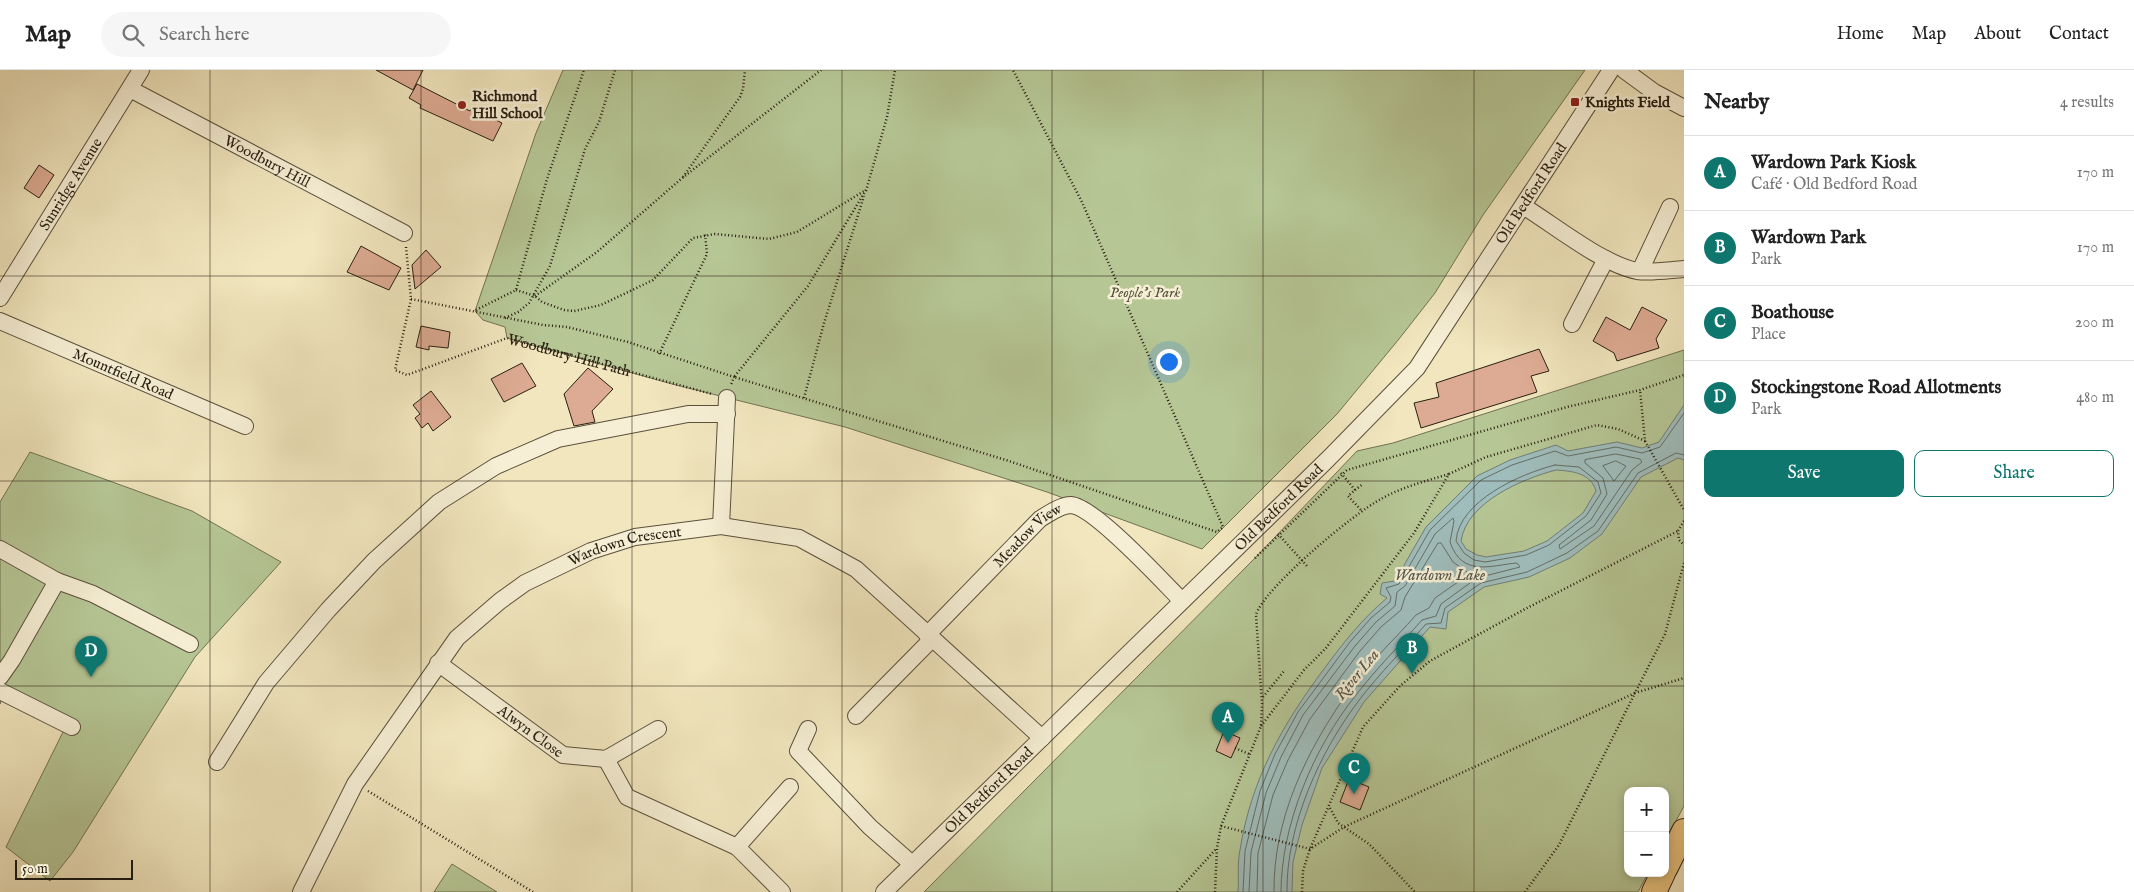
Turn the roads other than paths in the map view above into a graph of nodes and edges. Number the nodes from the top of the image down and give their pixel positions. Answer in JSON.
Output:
{"nodes":[{"id":1,"x":141,"y":70,"type":"edge"},
{"id":2,"x":1611,"y":70,"type":"edge"},
{"id":3,"x":1624,"y":70,"type":"edge"},
{"id":4,"x":130,"y":89,"type":"junction"},
{"id":5,"x":1684,"y":108,"type":"edge"},
{"id":6,"x":1523,"y":206,"type":"junction"},
{"id":7,"x":1670,"y":207,"type":"dead end"},
{"id":8,"x":404,"y":234,"type":"road end"},
{"id":9,"x":1606,"y":258,"type":"junction"},
{"id":10,"x":1684,"y":269,"type":"edge"},
{"id":11,"x":1640,"y":271,"type":"junction"},
{"id":12,"x":0,"y":298,"type":"edge"},
{"id":13,"x":0,"y":321,"type":"edge"},
{"id":14,"x":1572,"y":324,"type":"dead end"},
{"id":15,"x":245,"y":426,"type":"dead end"},
{"id":16,"x":721,"y":526,"type":"junction"},
{"id":17,"x":0,"y":549,"type":"edge"},
{"id":18,"x":57,"y":581,"type":"junction"},
{"id":19,"x":1182,"y":601,"type":"junction"},
{"id":20,"x":929,"y":637,"type":"junction"},
{"id":21,"x":190,"y":644,"type":"dead end"},
{"id":22,"x":438,"y":663,"type":"junction"},
{"id":23,"x":0,"y":677,"type":"edge"},
{"id":24,"x":0,"y":691,"type":"edge"},
{"id":25,"x":856,"y":716,"type":"dead end"},
{"id":26,"x":72,"y":727,"type":"dead end"},
{"id":27,"x":658,"y":729,"type":"dead end"},
{"id":28,"x":808,"y":729,"type":"dead end"},
{"id":29,"x":1042,"y":738,"type":"junction"},
{"id":30,"x":606,"y":760,"type":"junction"},
{"id":31,"x":217,"y":762,"type":"dead end"},
{"id":32,"x":790,"y":787,"type":"dead end"},
{"id":33,"x":1684,"y":830,"type":"edge"},
{"id":34,"x":737,"y":847,"type":"junction"},
{"id":35,"x":1669,"y":861,"type":"edge"},
{"id":36,"x":912,"y":864,"type":"junction"},
{"id":37,"x":1661,"y":877,"type":"edge"},
{"id":38,"x":301,"y":892,"type":"edge"},
{"id":39,"x":782,"y":892,"type":"edge"},
{"id":40,"x":884,"y":892,"type":"edge"},
{"id":41,"x":1654,"y":892,"type":"edge"}],
"edges":[{"from":1,"to":4,"type":"street","name":"Sunridge Avenue"},
{"from":2,"to":6,"type":"street","name":"Old Bedford Road"},
{"from":3,"to":5,"type":"street"},
{"from":4,"to":8,"type":"street","name":"Woodbury Hill"},
{"from":4,"to":12,"type":"street","name":"Sunridge Avenue"},
{"from":6,"to":9,"type":"street"},
{"from":6,"to":19,"type":"street","name":"Old Bedford Road"},
{"from":7,"to":11,"type":"street"},
{"from":9,"to":11,"type":"street"},
{"from":9,"to":14,"type":"street"},
{"from":10,"to":11,"type":"street"},
{"from":13,"to":15,"type":"street","name":"Mountfield Road"},
{"from":16,"to":20,"type":"street","name":"Wardown Crescent"},
{"from":16,"to":22,"type":"street","name":"Wardown Crescent"},
{"from":16,"to":31,"type":"street"},
{"from":17,"to":18,"type":"street"},
{"from":18,"to":21,"type":"street"},
{"from":18,"to":23,"type":"street"},
{"from":19,"to":20,"type":"street","name":"Meadow View"},
{"from":19,"to":29,"type":"street","name":"Old Bedford Road"},
{"from":20,"to":25,"type":"street"},
{"from":20,"to":29,"type":"street","name":"Wardown Crescent"},
{"from":22,"to":30,"type":"street","name":"Alwyn Close"},
{"from":22,"to":38,"type":"street","name":"Wardown Crescent"},
{"from":24,"to":26,"type":"street"},
{"from":27,"to":30,"type":"street"},
{"from":28,"to":36,"type":"street"},
{"from":29,"to":36,"type":"street","name":"Old Bedford Road"},
{"from":30,"to":34,"type":"street"},
{"from":32,"to":34,"type":"street"},
{"from":33,"to":35,"type":"highway"},
{"from":34,"to":39,"type":"street"},
{"from":36,"to":40,"type":"street","name":"Old Bedford Road"},
{"from":37,"to":41,"type":"highway"}]}
